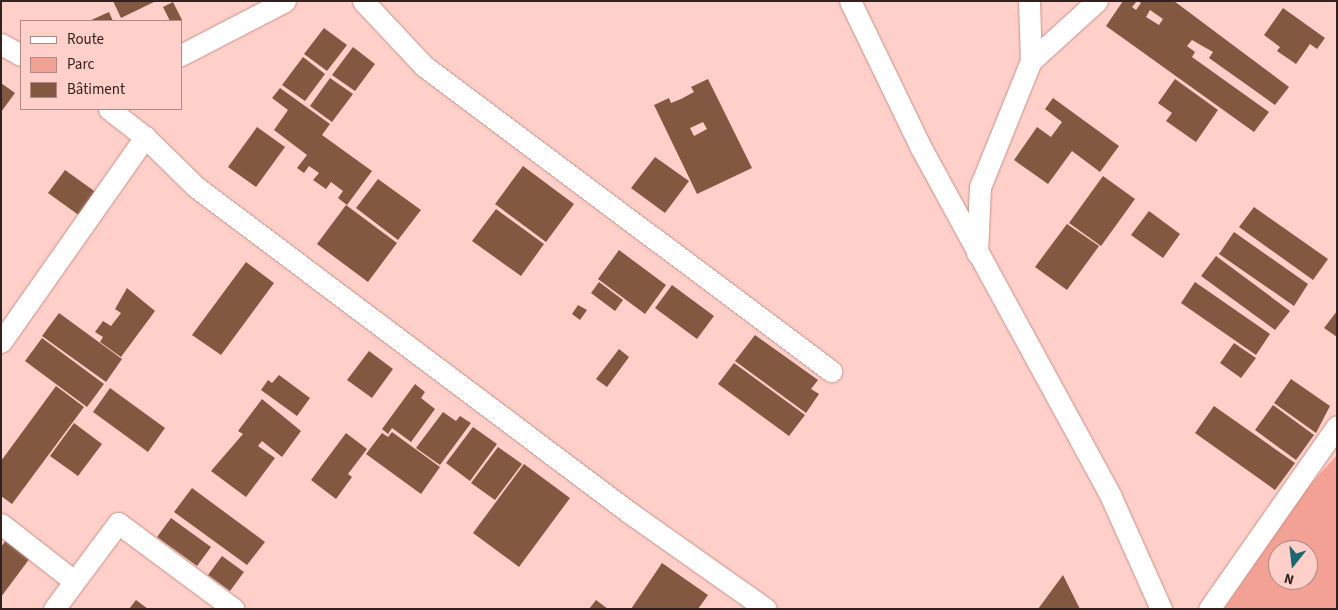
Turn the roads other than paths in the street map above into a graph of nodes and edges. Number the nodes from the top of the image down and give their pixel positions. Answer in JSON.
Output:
{"nodes":[{"id":1,"x":285,"y":1,"type":"edge"},
{"id":2,"x":363,"y":1,"type":"edge"},
{"id":3,"x":850,"y":1,"type":"edge"},
{"id":4,"x":1029,"y":1,"type":"edge"},
{"id":5,"x":1097,"y":1,"type":"edge"},
{"id":6,"x":1,"y":44,"type":"edge"},
{"id":7,"x":20,"y":54,"type":"edge"},
{"id":8,"x":182,"y":54,"type":"edge"},
{"id":9,"x":1031,"y":61,"type":"junction"},
{"id":10,"x":110,"y":110,"type":"edge"},
{"id":11,"x":145,"y":137,"type":"junction"},
{"id":12,"x":977,"y":254,"type":"junction"},
{"id":13,"x":1,"y":342,"type":"edge"},
{"id":14,"x":831,"y":371,"type":"dead end"},
{"id":15,"x":1337,"y":426,"type":"edge"},
{"id":16,"x":1,"y":524,"type":"edge"},
{"id":17,"x":74,"y":582,"type":"junction"},
{"id":18,"x":54,"y":609,"type":"edge"},
{"id":19,"x":234,"y":609,"type":"edge"},
{"id":20,"x":766,"y":609,"type":"edge"},
{"id":21,"x":1161,"y":609,"type":"edge"},
{"id":22,"x":1209,"y":609,"type":"edge"}],
"edges":[{"from":1,"to":8,"type":"street"},
{"from":2,"to":14,"type":"street"},
{"from":3,"to":12,"type":"street"},
{"from":4,"to":9,"type":"street"},
{"from":5,"to":9,"type":"street"},
{"from":6,"to":7,"type":"street"},
{"from":9,"to":12,"type":"street"},
{"from":10,"to":11,"type":"street"},
{"from":11,"to":13,"type":"street"},
{"from":11,"to":20,"type":"street"},
{"from":12,"to":21,"type":"street"},
{"from":15,"to":22,"type":"street"},
{"from":16,"to":17,"type":"street"},
{"from":17,"to":18,"type":"street"},
{"from":17,"to":19,"type":"street"}]}
